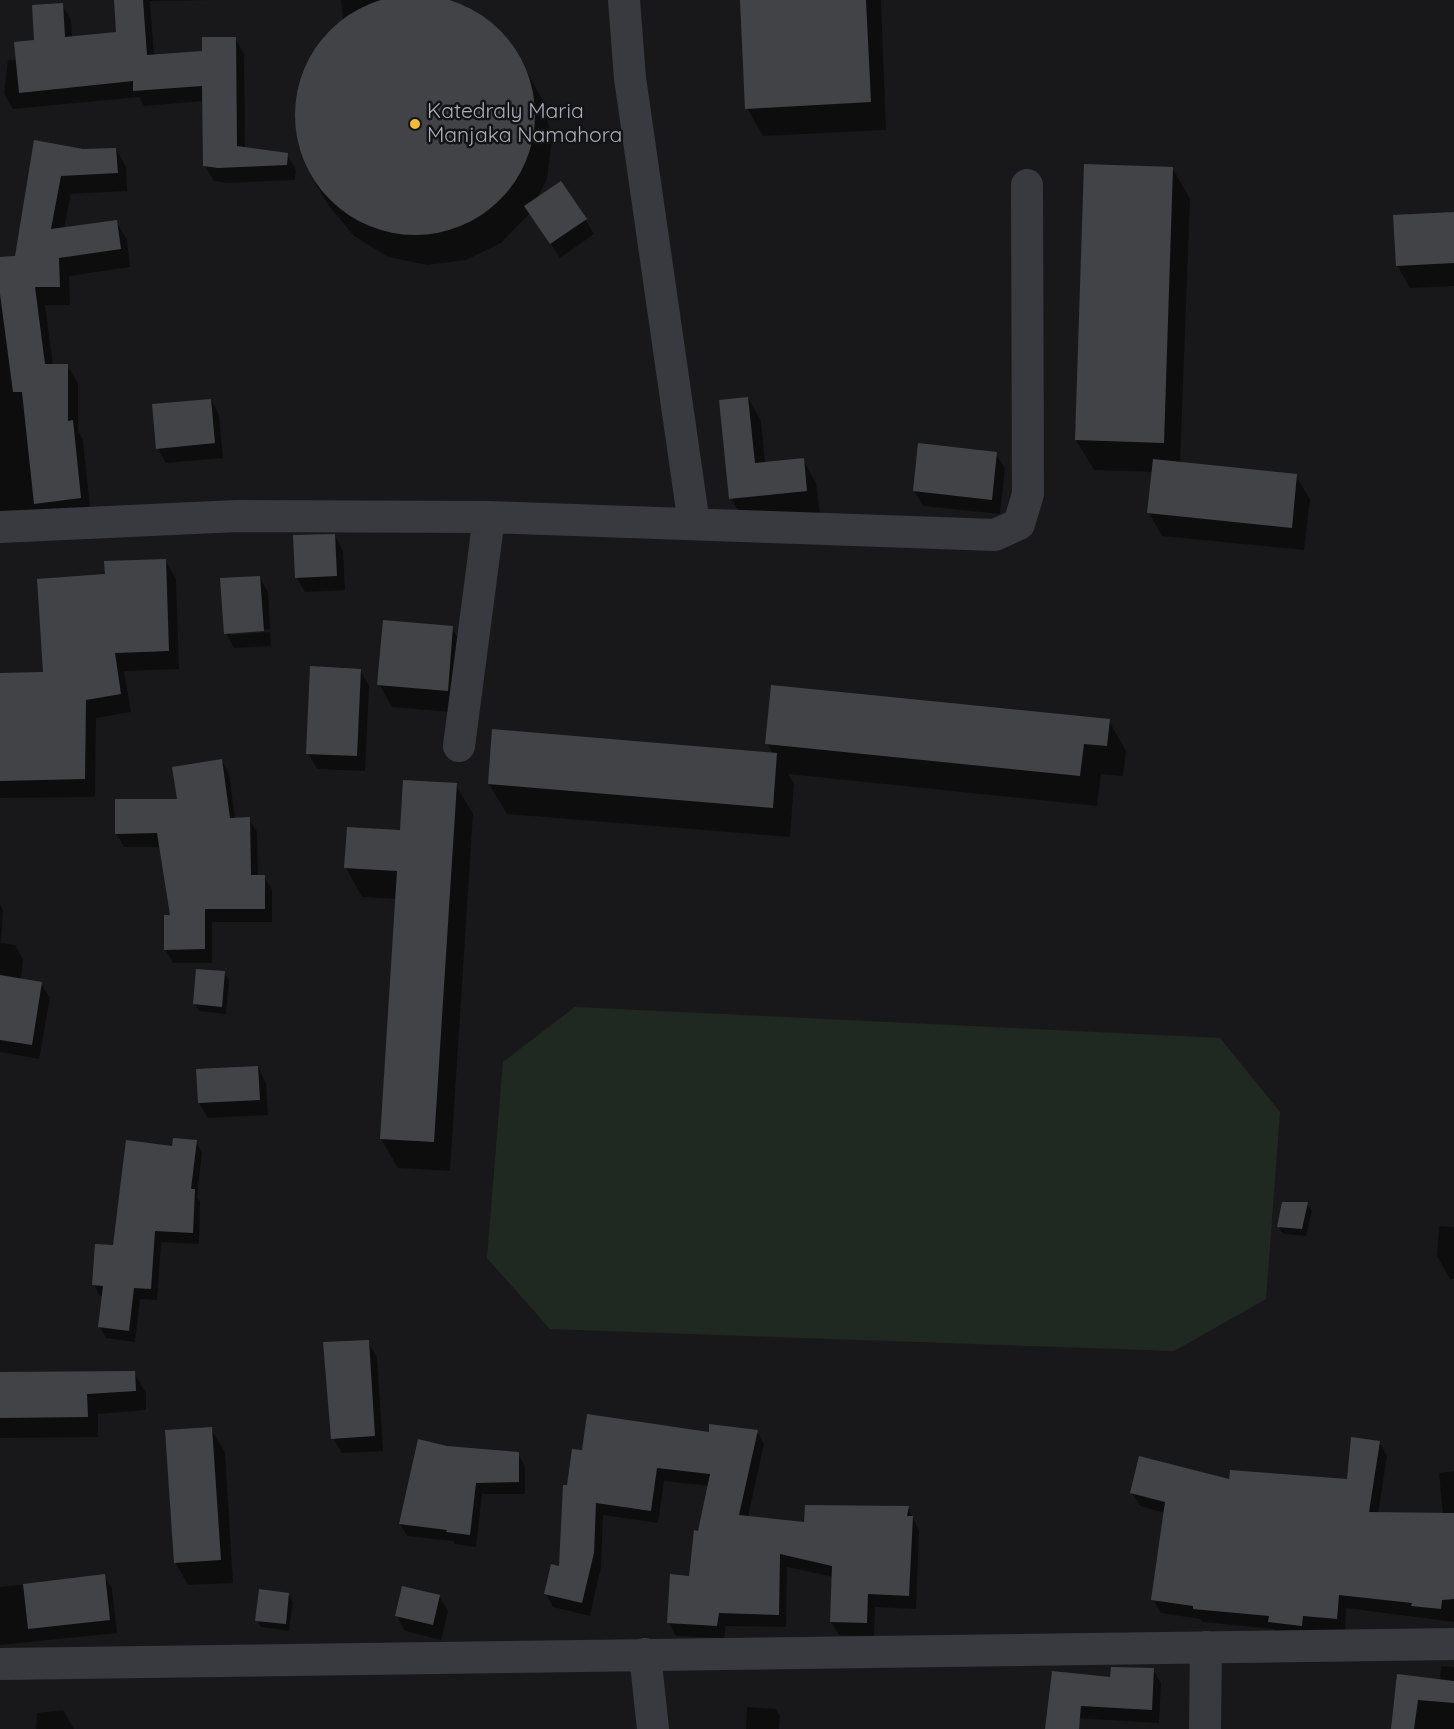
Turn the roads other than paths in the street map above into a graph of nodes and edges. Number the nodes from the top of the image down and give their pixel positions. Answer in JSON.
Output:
{"nodes":[{"id":1,"x":624,"y":0,"type":"edge"},
{"id":2,"x":1027,"y":185,"type":"dead end"},
{"id":3,"x":489,"y":517,"type":"junction"},
{"id":4,"x":694,"y":524,"type":"junction"},
{"id":5,"x":0,"y":527,"type":"edge"},
{"id":6,"x":459,"y":746,"type":"dead end"},
{"id":7,"x":1454,"y":1644,"type":"edge"},
{"id":8,"x":1206,"y":1647,"type":"junction"},
{"id":9,"x":645,"y":1654,"type":"junction"},
{"id":10,"x":0,"y":1664,"type":"edge"},
{"id":11,"x":653,"y":1729,"type":"edge"},
{"id":12,"x":1205,"y":1729,"type":"edge"}],
"edges":[{"from":1,"to":4,"type":"street"},
{"from":2,"to":4,"type":"street"},
{"from":3,"to":4,"type":"street"},
{"from":3,"to":5,"type":"street"},
{"from":3,"to":6,"type":"street"},
{"from":7,"to":8,"type":"street"},
{"from":8,"to":9,"type":"street"},
{"from":8,"to":12,"type":"street"},
{"from":9,"to":10,"type":"street"},
{"from":9,"to":11,"type":"street"}]}
